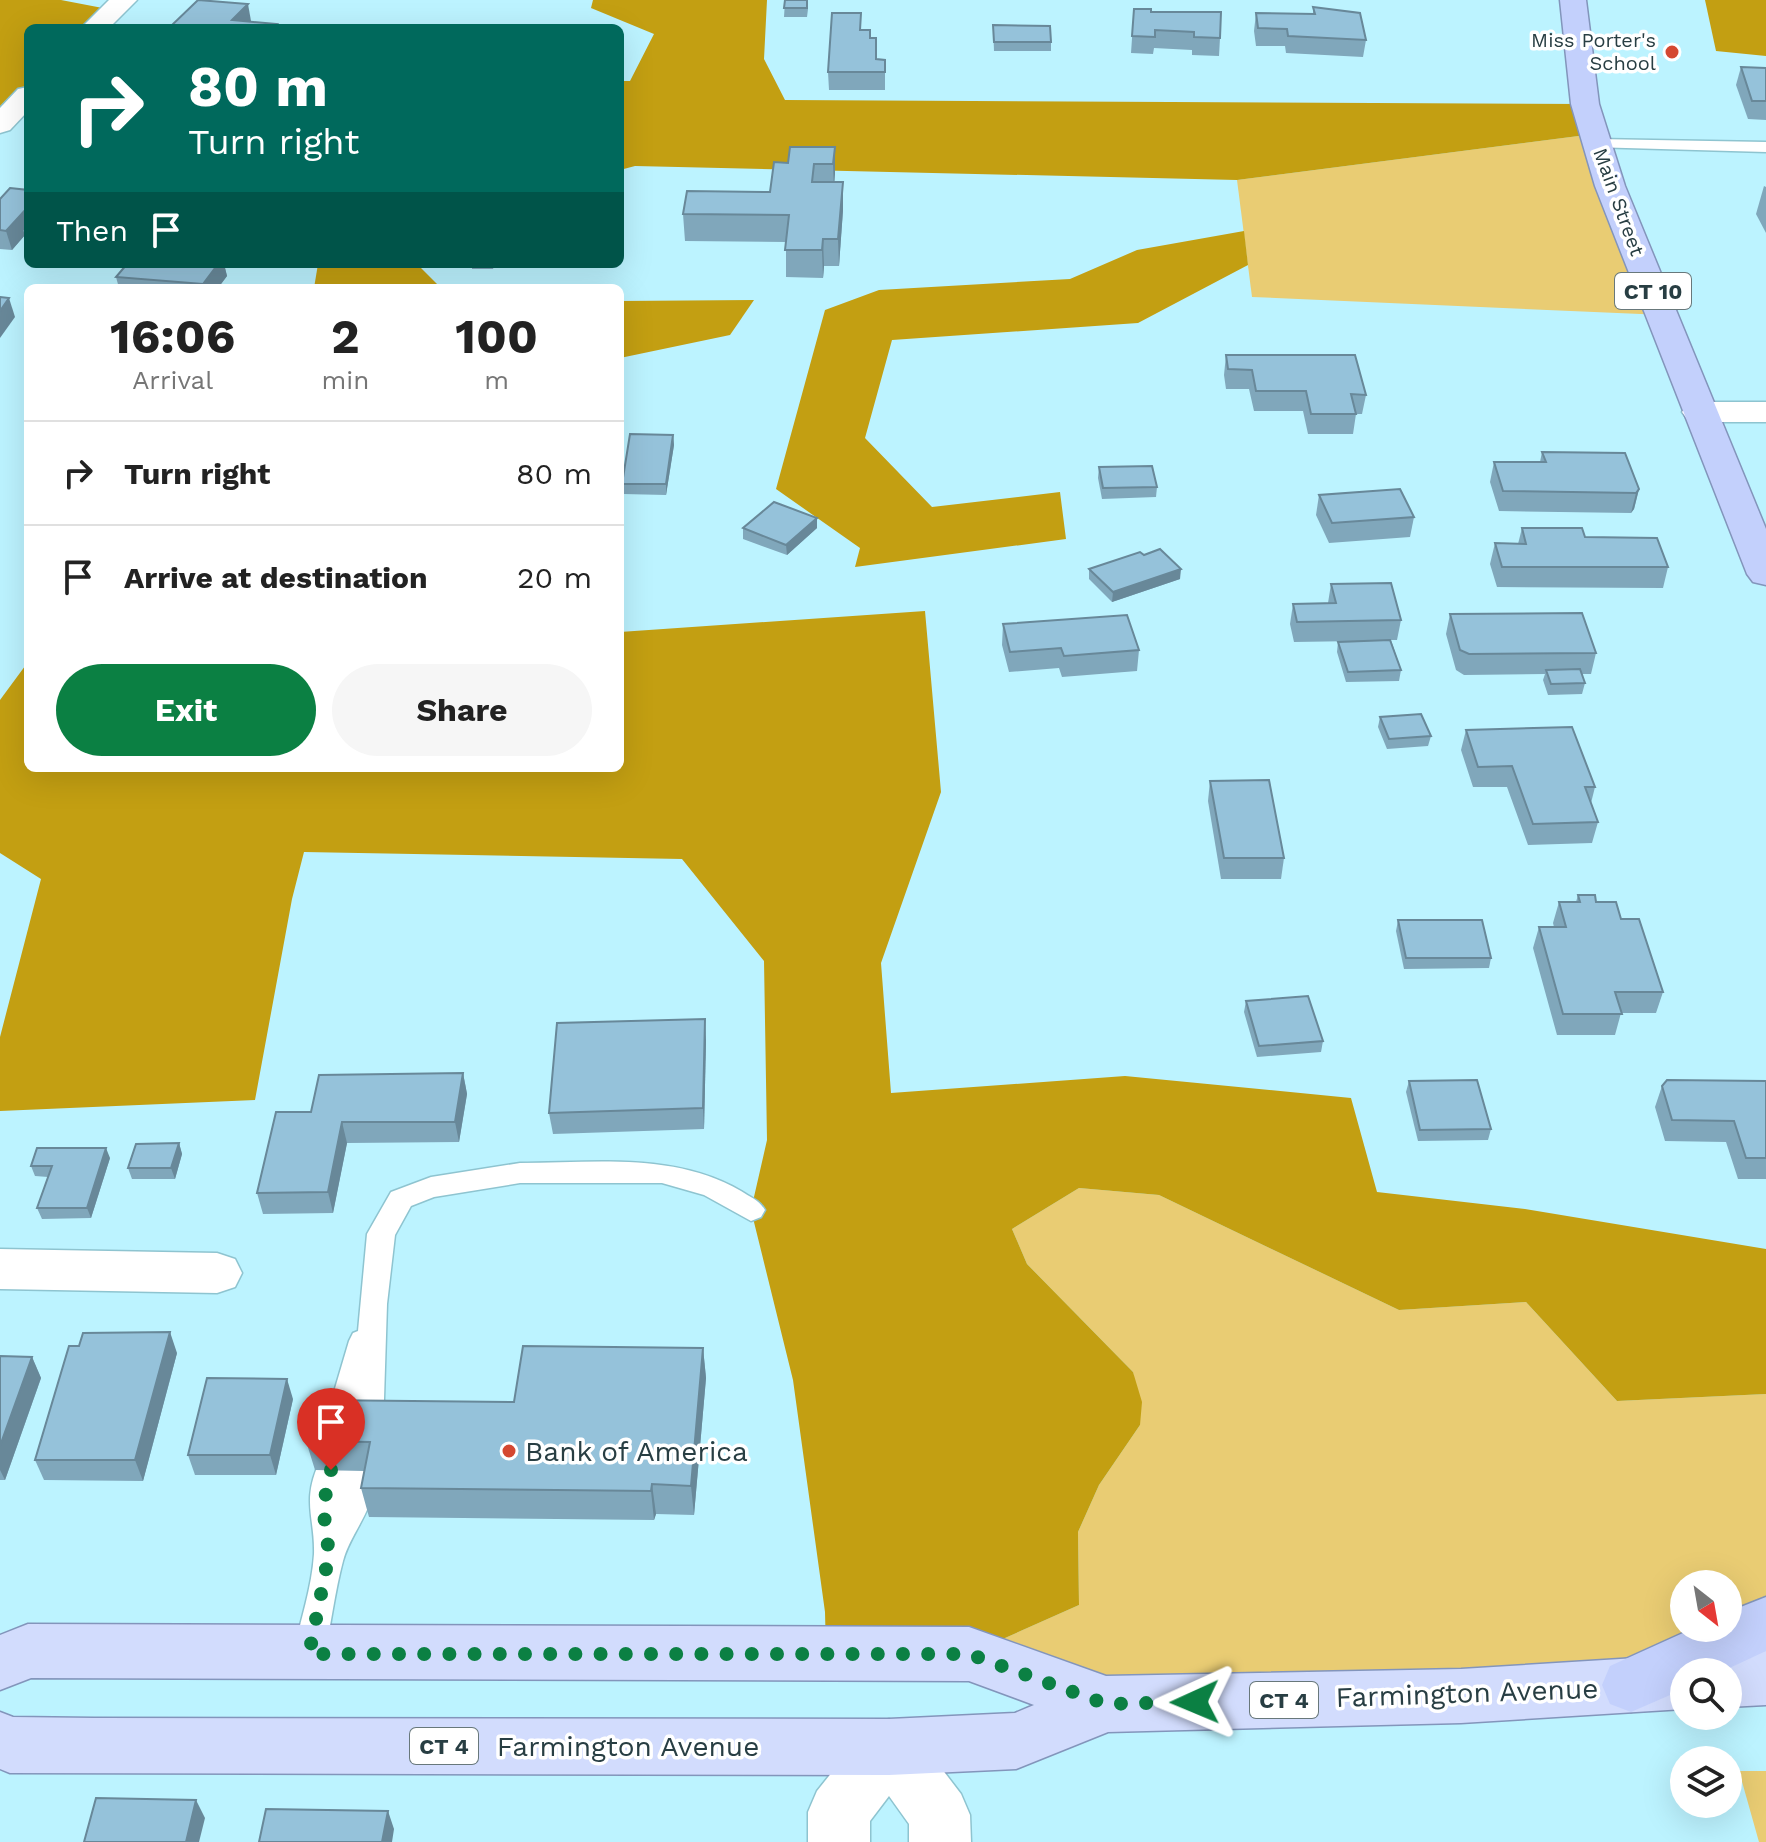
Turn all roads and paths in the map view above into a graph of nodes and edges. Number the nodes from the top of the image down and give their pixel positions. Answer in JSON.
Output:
{"nodes":[{"id":1,"x":124,"y":0,"type":"edge"},
{"id":2,"x":1573,"y":0,"type":"edge"},
{"id":3,"x":98,"y":24,"type":"edge"},
{"id":4,"x":24,"y":99,"type":"edge"},
{"id":5,"x":0,"y":124,"type":"edge"},
{"id":6,"x":1597,"y":144,"type":"junction"},
{"id":7,"x":1766,"y":147,"type":"edge"},
{"id":8,"x":1699,"y":412,"type":"junction"},
{"id":9,"x":1766,"y":412,"type":"edge"},
{"id":10,"x":1766,"y":574,"type":"edge"},
{"id":11,"x":751,"y":1210,"type":"dead end"},
{"id":12,"x":0,"y":1269,"type":"edge"},
{"id":13,"x":217,"y":1273,"type":"dead end"},
{"id":14,"x":373,"y":1304,"type":"junction"},
{"id":15,"x":338,"y":1429,"type":"edge"},
{"id":16,"x":368,"y":1430,"type":"edge"},
{"id":17,"x":345,"y":1470,"type":"edge"},
{"id":18,"x":1766,"y":1623,"type":"edge"},
{"id":19,"x":309,"y":1654,"type":"junction"},
{"id":20,"x":0,"y":1663,"type":"edge"},
{"id":21,"x":1766,"y":1678,"type":"edge"},
{"id":22,"x":1742,"y":1679,"type":"edge"},
{"id":23,"x":1657,"y":1684,"type":"edge"},
{"id":24,"x":1106,"y":1704,"type":"junction"},
{"id":25,"x":0,"y":1740,"type":"edge"},
{"id":26,"x":889,"y":1747,"type":"junction"},
{"id":27,"x":839,"y":1842,"type":"edge"},
{"id":28,"x":940,"y":1842,"type":"edge"}],
"edges":[{"from":1,"to":3,"type":"street"},
{"from":2,"to":6,"type":"highway","name":"Main Street","number":"CT 10"},
{"from":4,"to":5,"type":"street"},
{"from":6,"to":7,"type":"lane"},
{"from":6,"to":8,"type":"highway","name":"Main Street","number":"CT 10"},
{"from":8,"to":9,"type":"street"},
{"from":8,"to":10,"type":"highway","name":"Main Street","number":"CT 10"},
{"from":11,"to":14,"type":"lane"},
{"from":12,"to":13,"type":"street"},
{"from":14,"to":15,"type":"lane"},
{"from":14,"to":16,"type":"lane"},
{"from":17,"to":19,"type":"lane"},
{"from":18,"to":23,"type":"highway"},
{"from":19,"to":20,"type":"main road","name":"Farmington Avenue","number":"CT 4"},
{"from":19,"to":24,"type":"main road","name":"Farmington Avenue","number":"CT 4"},
{"from":21,"to":22,"type":"main road"},
{"from":23,"to":24,"type":"main road","name":"Farmington Avenue","number":"CT 4"},
{"from":24,"to":26,"type":"main road","name":"Farmington Avenue","number":"CT 4"},
{"from":25,"to":26,"type":"main road","name":"Farmington Avenue","number":"CT 4"},
{"from":26,"to":27,"type":"street"},
{"from":26,"to":28,"type":"street"}]}
